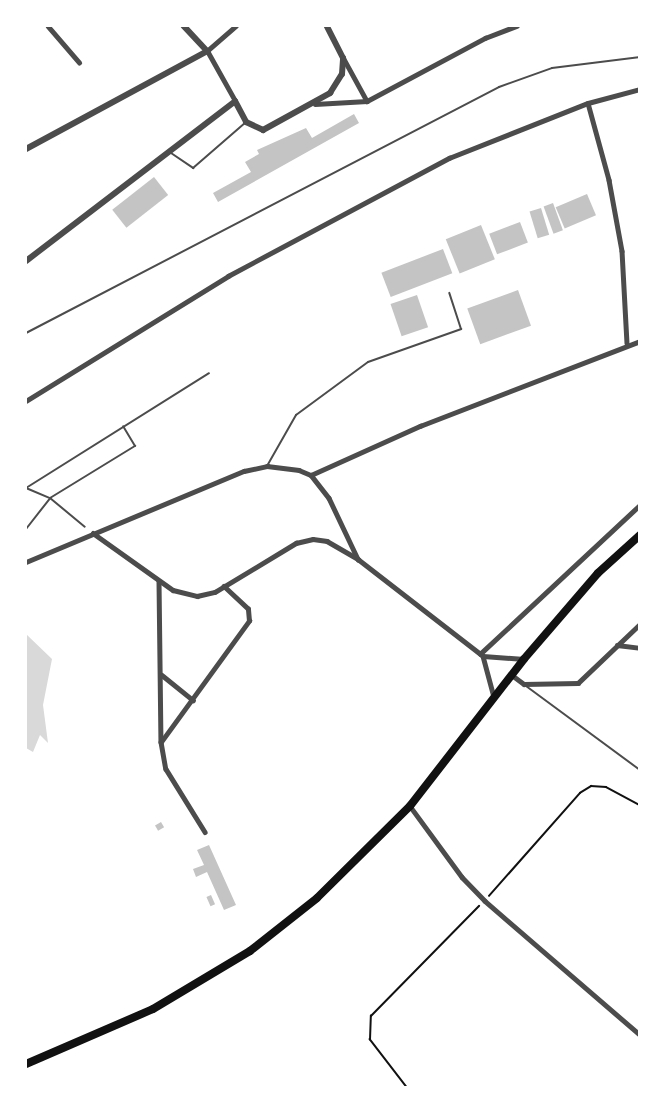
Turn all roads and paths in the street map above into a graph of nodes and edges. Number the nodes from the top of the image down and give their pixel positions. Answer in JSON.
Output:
{"nodes":[{"id":1,"x":48,"y":26,"type":"edge"},
{"id":2,"x":184,"y":26,"type":"edge"},
{"id":3,"x":236,"y":26,"type":"edge"},
{"id":4,"x":327,"y":26,"type":"edge"},
{"id":5,"x":517,"y":26,"type":"edge"},
{"id":6,"x":207,"y":51,"type":"junction"},
{"id":7,"x":639,"y":57,"type":"edge"},
{"id":8,"x":343,"y":58,"type":"junction"},
{"id":9,"x":79,"y":62,"type":"dead end"},
{"id":10,"x":639,"y":89,"type":"edge"},
{"id":11,"x":235,"y":102,"type":"junction"},
{"id":12,"x":367,"y":102,"type":"junction"},
{"id":13,"x":588,"y":103,"type":"junction"},
{"id":14,"x":315,"y":105,"type":"junction"},
{"id":15,"x":246,"y":122,"type":"junction"},
{"id":16,"x":26,"y":149,"type":"edge"},
{"id":17,"x":169,"y":151,"type":"junction"},
{"id":18,"x":26,"y":261,"type":"edge"},
{"id":19,"x":449,"y":293,"type":"dead end"},
{"id":20,"x":26,"y":333,"type":"edge"},
{"id":21,"x":639,"y":341,"type":"edge"},
{"id":22,"x":627,"y":343,"type":"junction"},
{"id":23,"x":209,"y":373,"type":"dead end"},
{"id":24,"x":26,"y":400,"type":"edge"},
{"id":25,"x":123,"y":426,"type":"junction"},
{"id":26,"x":267,"y":466,"type":"junction"},
{"id":27,"x":311,"y":475,"type":"junction"},
{"id":28,"x":26,"y":488,"type":"edge"},
{"id":29,"x":50,"y":498,"type":"junction"},
{"id":30,"x":639,"y":505,"type":"edge"},
{"id":31,"x":85,"y":527,"type":"dead end"},
{"id":32,"x":26,"y":529,"type":"edge"},
{"id":33,"x":93,"y":533,"type":"junction"},
{"id":34,"x":639,"y":535,"type":"edge"},
{"id":35,"x":358,"y":559,"type":"junction"},
{"id":36,"x":26,"y":562,"type":"edge"},
{"id":37,"x":159,"y":581,"type":"junction"},
{"id":38,"x":224,"y":587,"type":"junction"},
{"id":39,"x":639,"y":624,"type":"edge"},
{"id":40,"x":617,"y":645,"type":"junction"},
{"id":41,"x":639,"y":648,"type":"edge"},
{"id":42,"x":482,"y":655,"type":"junction"},
{"id":43,"x":524,"y":660,"type":"junction"},
{"id":44,"x":162,"y":674,"type":"junction"},
{"id":45,"x":512,"y":675,"type":"junction"},
{"id":46,"x":524,"y":684,"type":"junction"},
{"id":47,"x":494,"y":698,"type":"junction"},
{"id":48,"x":192,"y":700,"type":"junction"},
{"id":49,"x":160,"y":742,"type":"junction"},
{"id":50,"x":639,"y":770,"type":"edge"},
{"id":51,"x":639,"y":805,"type":"edge"},
{"id":52,"x":410,"y":806,"type":"junction"},
{"id":53,"x":205,"y":832,"type":"dead end"},
{"id":54,"x":485,"y":901,"type":"junction"},
{"id":55,"x":639,"y":1035,"type":"edge"},
{"id":56,"x":26,"y":1064,"type":"edge"},
{"id":57,"x":407,"y":1088,"type":"edge"}],
"edges":[{"from":1,"to":9,"type":"street"},
{"from":2,"to":6,"type":"street"},
{"from":3,"to":6,"type":"street"},
{"from":4,"to":8,"type":"street"},
{"from":5,"to":12,"type":"street"},
{"from":6,"to":11,"type":"street"},
{"from":6,"to":16,"type":"street"},
{"from":7,"to":20,"type":"lane"},
{"from":8,"to":12,"type":"street"},
{"from":8,"to":14,"type":"street"},
{"from":10,"to":13,"type":"street"},
{"from":11,"to":15,"type":"street"},
{"from":11,"to":17,"type":"street"},
{"from":12,"to":14,"type":"street"},
{"from":13,"to":22,"type":"street"},
{"from":13,"to":24,"type":"street"},
{"from":14,"to":15,"type":"street"},
{"from":15,"to":17,"type":"lane"},
{"from":17,"to":18,"type":"street"},
{"from":19,"to":26,"type":"lane"},
{"from":21,"to":22,"type":"street"},
{"from":22,"to":27,"type":"street"},
{"from":23,"to":25,"type":"lane"},
{"from":25,"to":28,"type":"lane"},
{"from":25,"to":29,"type":"lane"},
{"from":26,"to":27,"type":"street"},
{"from":26,"to":33,"type":"street"},
{"from":27,"to":35,"type":"street"},
{"from":28,"to":29,"type":"lane"},
{"from":29,"to":31,"type":"lane"},
{"from":29,"to":32,"type":"lane"},
{"from":30,"to":42,"type":"street"},
{"from":33,"to":36,"type":"street"},
{"from":33,"to":37,"type":"street"},
{"from":34,"to":43,"type":"highway"},
{"from":35,"to":38,"type":"street"},
{"from":35,"to":42,"type":"street"},
{"from":37,"to":38,"type":"street"},
{"from":37,"to":44,"type":"street"},
{"from":38,"to":48,"type":"street"},
{"from":39,"to":40,"type":"street"},
{"from":40,"to":41,"type":"street"},
{"from":40,"to":46,"type":"street"},
{"from":42,"to":43,"type":"street"},
{"from":42,"to":47,"type":"street"},
{"from":43,"to":45,"type":"highway"},
{"from":44,"to":48,"type":"street"},
{"from":44,"to":49,"type":"street"},
{"from":45,"to":46,"type":"street"},
{"from":45,"to":47,"type":"highway"},
{"from":46,"to":50,"type":"lane"},
{"from":47,"to":52,"type":"highway"},
{"from":48,"to":49,"type":"street"},
{"from":49,"to":53,"type":"street"},
{"from":51,"to":54,"type":"path"},
{"from":52,"to":54,"type":"street"},
{"from":52,"to":56,"type":"highway"},
{"from":54,"to":55,"type":"street"},
{"from":54,"to":57,"type":"path"}]}
